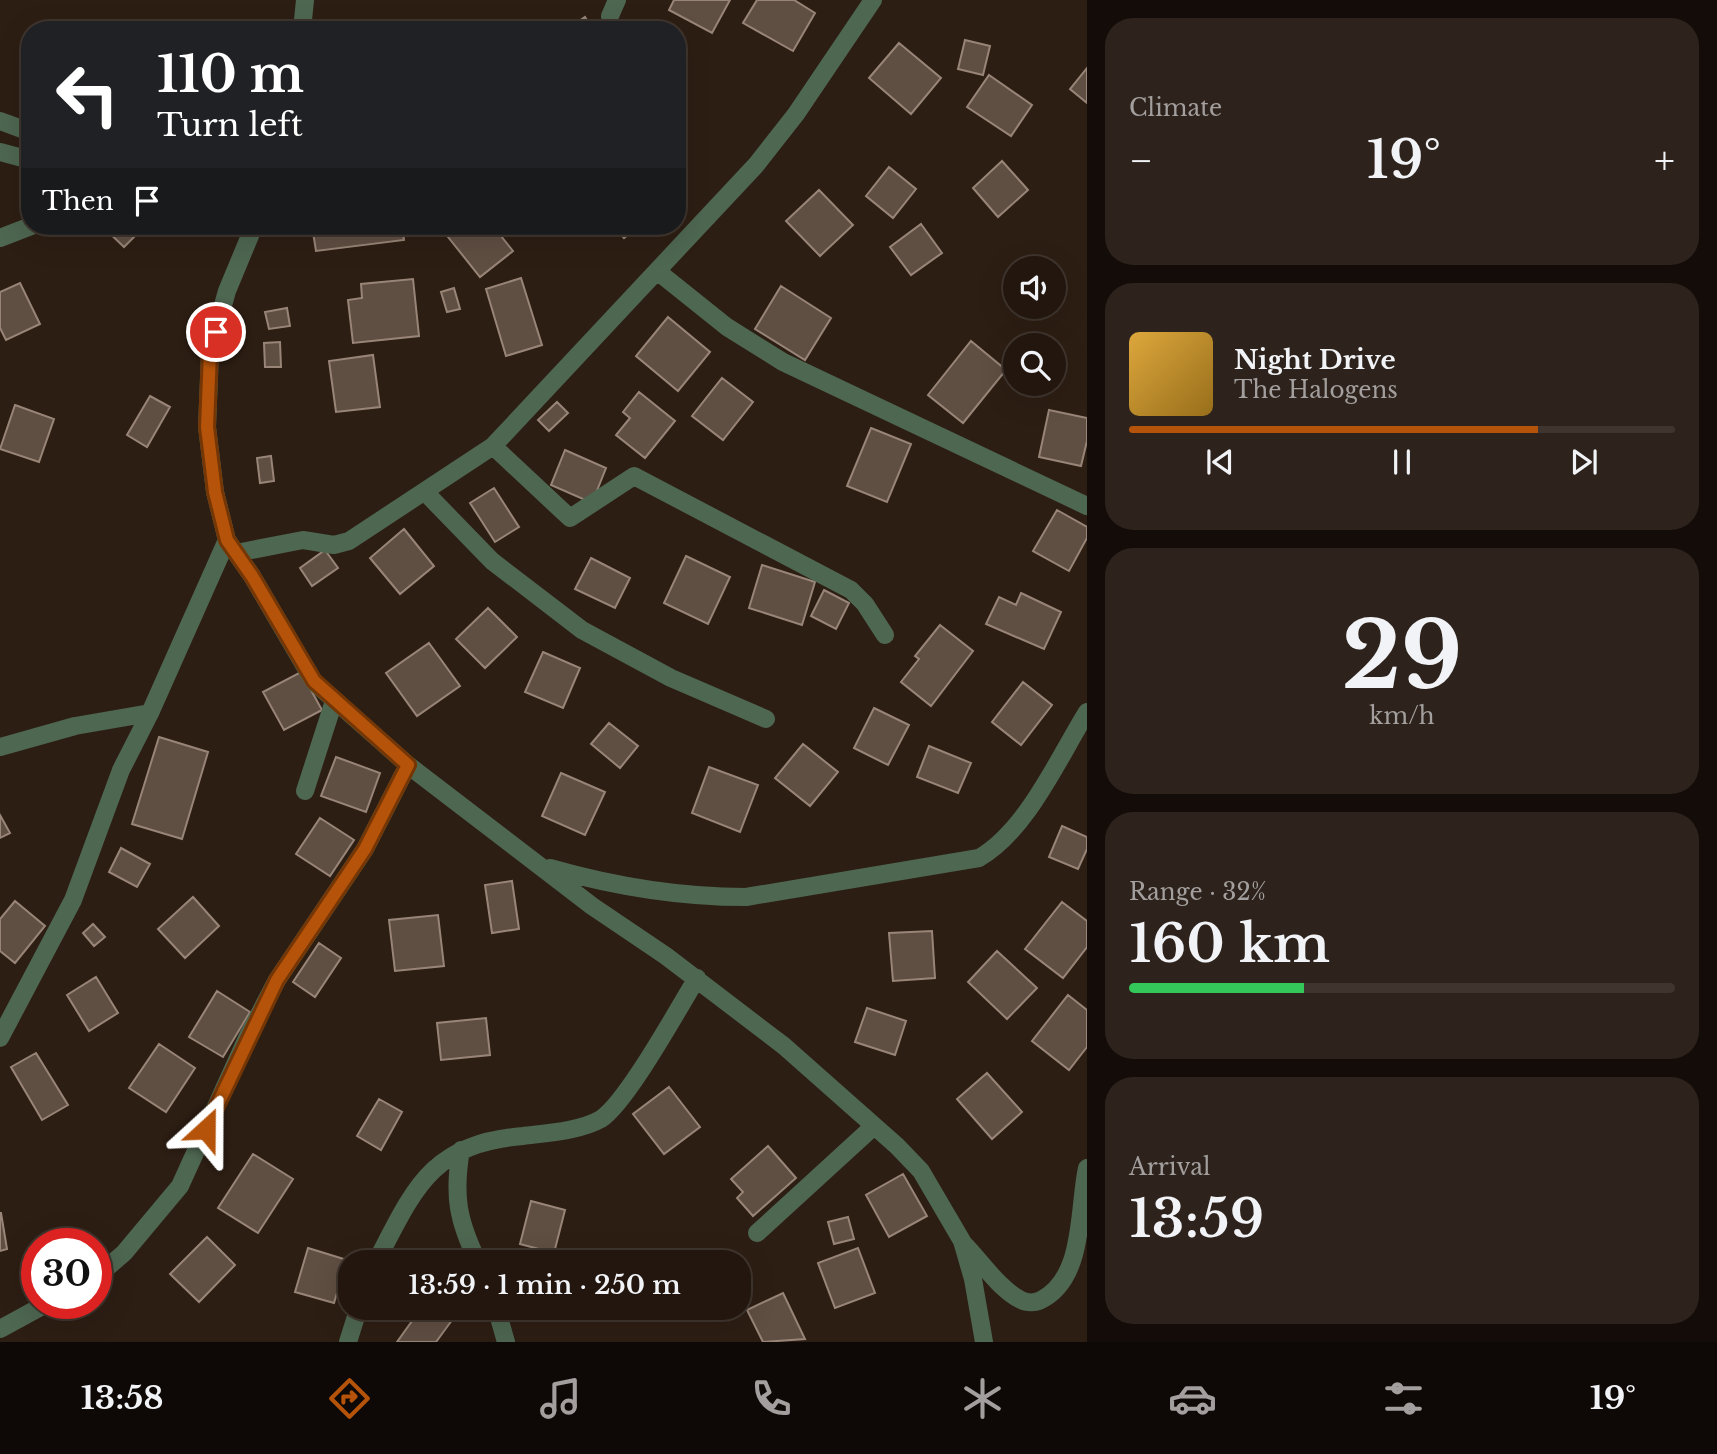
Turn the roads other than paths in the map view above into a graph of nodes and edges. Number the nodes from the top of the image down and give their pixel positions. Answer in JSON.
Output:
{"nodes":[{"id":1,"x":306,"y":0,"type":"edge"},
{"id":2,"x":873,"y":0,"type":"edge"},
{"id":3,"x":303,"y":21,"type":"edge"},
{"id":4,"x":0,"y":121,"type":"edge"},
{"id":5,"x":21,"y":129,"type":"edge"},
{"id":6,"x":0,"y":152,"type":"edge"},
{"id":7,"x":21,"y":158,"type":"edge"},
{"id":8,"x":21,"y":230,"type":"edge"},
{"id":9,"x":250,"y":235,"type":"edge"},
{"id":10,"x":0,"y":238,"type":"edge"},
{"id":11,"x":657,"y":271,"type":"junction"},
{"id":12,"x":493,"y":446,"type":"junction"},
{"id":13,"x":425,"y":492,"type":"junction"},
{"id":14,"x":1087,"y":506,"type":"edge"},
{"id":15,"x":231,"y":547,"type":"junction"},
{"id":16,"x":885,"y":635,"type":"dead end"},
{"id":17,"x":334,"y":701,"type":"junction"},
{"id":18,"x":1087,"y":712,"type":"edge"},
{"id":19,"x":150,"y":713,"type":"junction"},
{"id":20,"x":766,"y":719,"type":"dead end"},
{"id":21,"x":0,"y":747,"type":"edge"},
{"id":22,"x":408,"y":765,"type":"junction"},
{"id":23,"x":305,"y":791,"type":"dead end"},
{"id":24,"x":544,"y":867,"type":"junction"},
{"id":25,"x":697,"y":978,"type":"junction"},
{"id":26,"x":0,"y":1038,"type":"edge"},
{"id":27,"x":874,"y":1126,"type":"junction"},
{"id":28,"x":461,"y":1150,"type":"junction"},
{"id":29,"x":1087,"y":1168,"type":"edge"},
{"id":30,"x":757,"y":1233,"type":"dead end"},
{"id":31,"x":961,"y":1241,"type":"junction"},
{"id":32,"x":382,"y":1250,"type":"edge"},
{"id":33,"x":472,"y":1250,"type":"edge"},
{"id":34,"x":112,"y":1263,"type":"edge"},
{"id":35,"x":21,"y":1318,"type":"edge"},
{"id":36,"x":355,"y":1320,"type":"edge"},
{"id":37,"x":500,"y":1320,"type":"edge"},
{"id":38,"x":0,"y":1329,"type":"edge"},
{"id":39,"x":348,"y":1342,"type":"edge"},
{"id":40,"x":506,"y":1342,"type":"edge"},
{"id":41,"x":984,"y":1342,"type":"edge"}],
"edges":[{"from":1,"to":3,"type":"street"},
{"from":2,"to":11,"type":"street"},
{"from":4,"to":5,"type":"street"},
{"from":6,"to":7,"type":"street"},
{"from":8,"to":10,"type":"street"},
{"from":9,"to":15,"type":"street"},
{"from":11,"to":12,"type":"street"},
{"from":11,"to":14,"type":"street"},
{"from":12,"to":13,"type":"street"},
{"from":12,"to":16,"type":"street"},
{"from":13,"to":15,"type":"street"},
{"from":13,"to":20,"type":"street"},
{"from":15,"to":17,"type":"street"},
{"from":15,"to":19,"type":"street"},
{"from":17,"to":22,"type":"street"},
{"from":17,"to":23,"type":"street"},
{"from":18,"to":24,"type":"street"},
{"from":19,"to":21,"type":"street"},
{"from":19,"to":26,"type":"street"},
{"from":22,"to":24,"type":"street"},
{"from":22,"to":34,"type":"street"},
{"from":24,"to":25,"type":"street"},
{"from":25,"to":27,"type":"street"},
{"from":25,"to":28,"type":"street"},
{"from":27,"to":30,"type":"street"},
{"from":27,"to":31,"type":"street"},
{"from":28,"to":32,"type":"street"},
{"from":28,"to":33,"type":"street"},
{"from":29,"to":31,"type":"street"},
{"from":31,"to":41,"type":"street"},
{"from":35,"to":38,"type":"street"},
{"from":36,"to":39,"type":"street"},
{"from":37,"to":40,"type":"street"}]}
